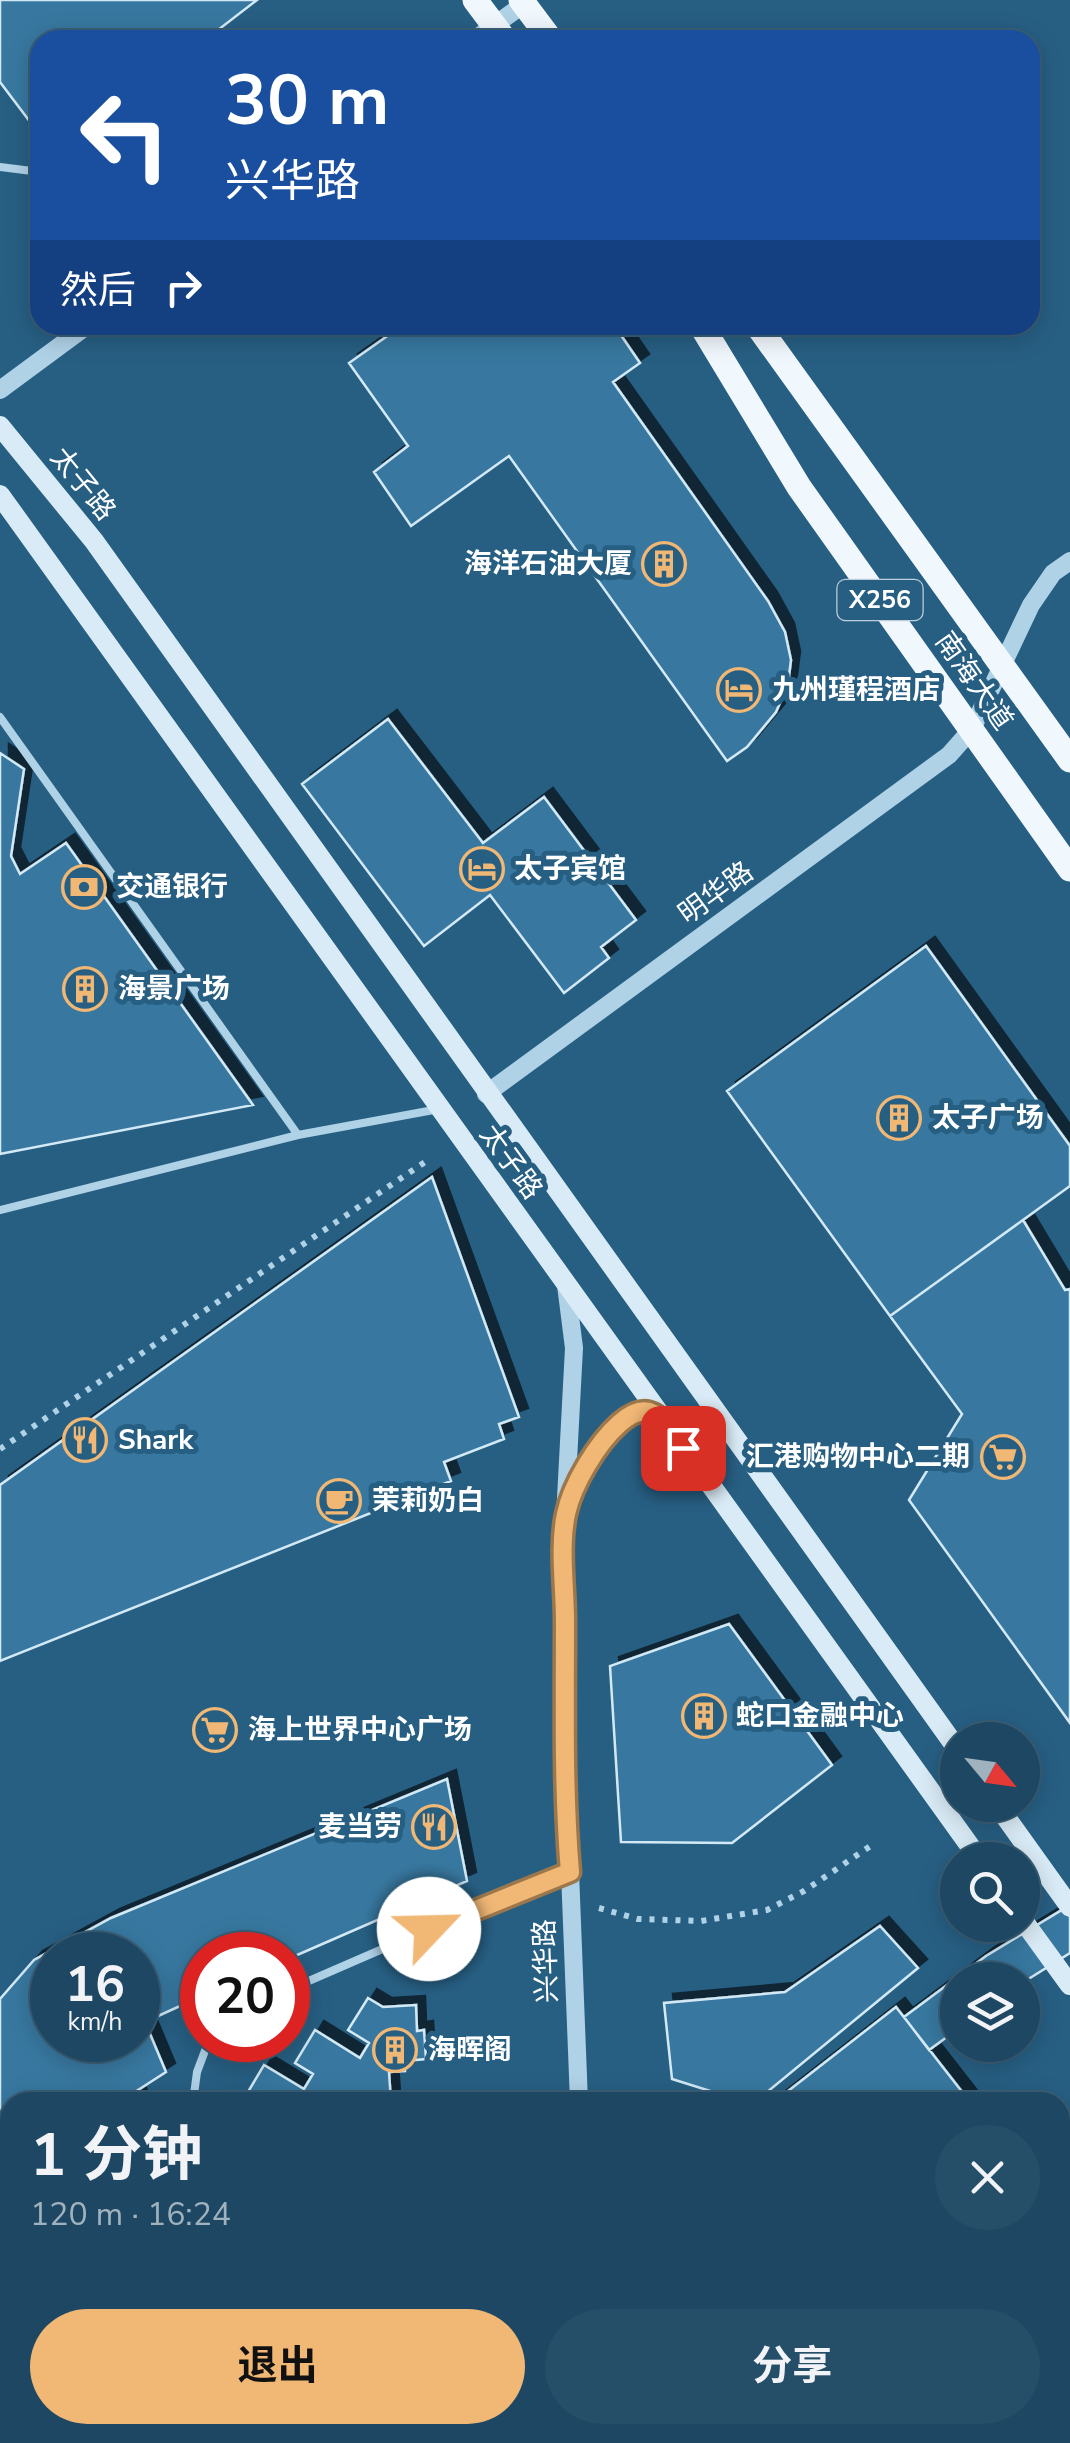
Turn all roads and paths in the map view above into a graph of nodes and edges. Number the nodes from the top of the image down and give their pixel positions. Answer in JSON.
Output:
{"nodes":[{"id":1,"x":475,"y":0,"type":"edge"},
{"id":2,"x":522,"y":2,"type":"edge"},
{"id":3,"x":489,"y":30,"type":"edge"},
{"id":4,"x":496,"y":30,"type":"edge"},
{"id":5,"x":543,"y":30,"type":"edge"},
{"id":6,"x":0,"y":167,"type":"edge"},
{"id":7,"x":30,"y":171,"type":"edge"},
{"id":8,"x":74,"y":335,"type":"edge"},
{"id":9,"x":706,"y":335,"type":"edge"},
{"id":10,"x":765,"y":335,"type":"edge"},
{"id":11,"x":0,"y":390,"type":"edge"},
{"id":12,"x":0,"y":426,"type":"edge"},
{"id":13,"x":0,"y":495,"type":"edge"},
{"id":14,"x":1070,"y":561,"type":"edge"},
{"id":15,"x":1002,"y":664,"type":"junction"},
{"id":16,"x":0,"y":718,"type":"edge"},
{"id":17,"x":972,"y":729,"type":"junction"},
{"id":18,"x":1070,"y":760,"type":"edge"},
{"id":19,"x":1070,"y":869,"type":"edge"},
{"id":20,"x":486,"y":1094,"type":"junction"},
{"id":21,"x":438,"y":1108,"type":"junction"},
{"id":22,"x":298,"y":1135,"type":"junction"},
{"id":23,"x":425,"y":1162,"type":"dead end"},
{"id":24,"x":0,"y":1210,"type":"edge"},
{"id":25,"x":566,"y":1284,"type":"junction"},
{"id":26,"x":660,"y":1416,"type":"junction"},
{"id":27,"x":0,"y":1449,"type":"edge"},
{"id":28,"x":565,"y":1517,"type":"junction"},
{"id":29,"x":940,"y":1725,"type":"edge"},
{"id":30,"x":1009,"y":1822,"type":"edge"},
{"id":31,"x":967,"y":1842,"type":"edge"},
{"id":32,"x":872,"y":1845,"type":"dead end"},
{"id":33,"x":570,"y":1872,"type":"junction"},
{"id":34,"x":571,"y":1902,"type":"junction"},
{"id":35,"x":1070,"y":1906,"type":"edge"},
{"id":36,"x":1039,"y":1942,"type":"edge"},
{"id":37,"x":310,"y":1980,"type":"edge"},
{"id":38,"x":1070,"y":1985,"type":"edge"},
{"id":39,"x":201,"y":2062,"type":"edge"},
{"id":40,"x":194,"y":2092,"type":"edge"},
{"id":41,"x":579,"y":2092,"type":"edge"}],
"edges":[{"from":1,"to":3,"type":"main road"},
{"from":2,"to":4,"type":"street"},
{"from":2,"to":5,"type":"main road"},
{"from":6,"to":7,"type":"lane"},
{"from":8,"to":11,"type":"street"},
{"from":9,"to":17,"type":"main road","name":"南海大道","number":"X256"},
{"from":10,"to":15,"type":"main road","name":"南海大道","number":"X256"},
{"from":12,"to":20,"type":"main road","name":"太子路"},
{"from":13,"to":21,"type":"main road","name":"太子路"},
{"from":14,"to":15,"type":"street"},
{"from":15,"to":17,"type":"street"},
{"from":15,"to":18,"type":"main road","name":"南海大道","number":"X256"},
{"from":16,"to":22,"type":"lane"},
{"from":17,"to":19,"type":"main road","name":"南海大道","number":"X256"},
{"from":17,"to":20,"type":"street","name":"明华路"},
{"from":20,"to":29,"type":"main road","name":"太子路"},
{"from":21,"to":22,"type":"lane"},
{"from":21,"to":25,"type":"main road","name":"太子路"},
{"from":22,"to":24,"type":"lane"},
{"from":23,"to":27,"type":"path"},
{"from":25,"to":26,"type":"main road","name":"太子路"},
{"from":25,"to":28,"type":"street","name":"兴华路"},
{"from":26,"to":28,"type":"street","name":"兴华路"},
{"from":26,"to":31,"type":"main road","name":"太子路"},
{"from":28,"to":33,"type":"street","name":"兴华路"},
{"from":30,"to":35,"type":"main road"},
{"from":32,"to":34,"type":"path"},
{"from":33,"to":34,"type":"street","name":"兴华路"},
{"from":33,"to":37,"type":"lane"},
{"from":34,"to":41,"type":"street","name":"兴华路"},
{"from":36,"to":38,"type":"main road"},
{"from":39,"to":40,"type":"lane"}]}
